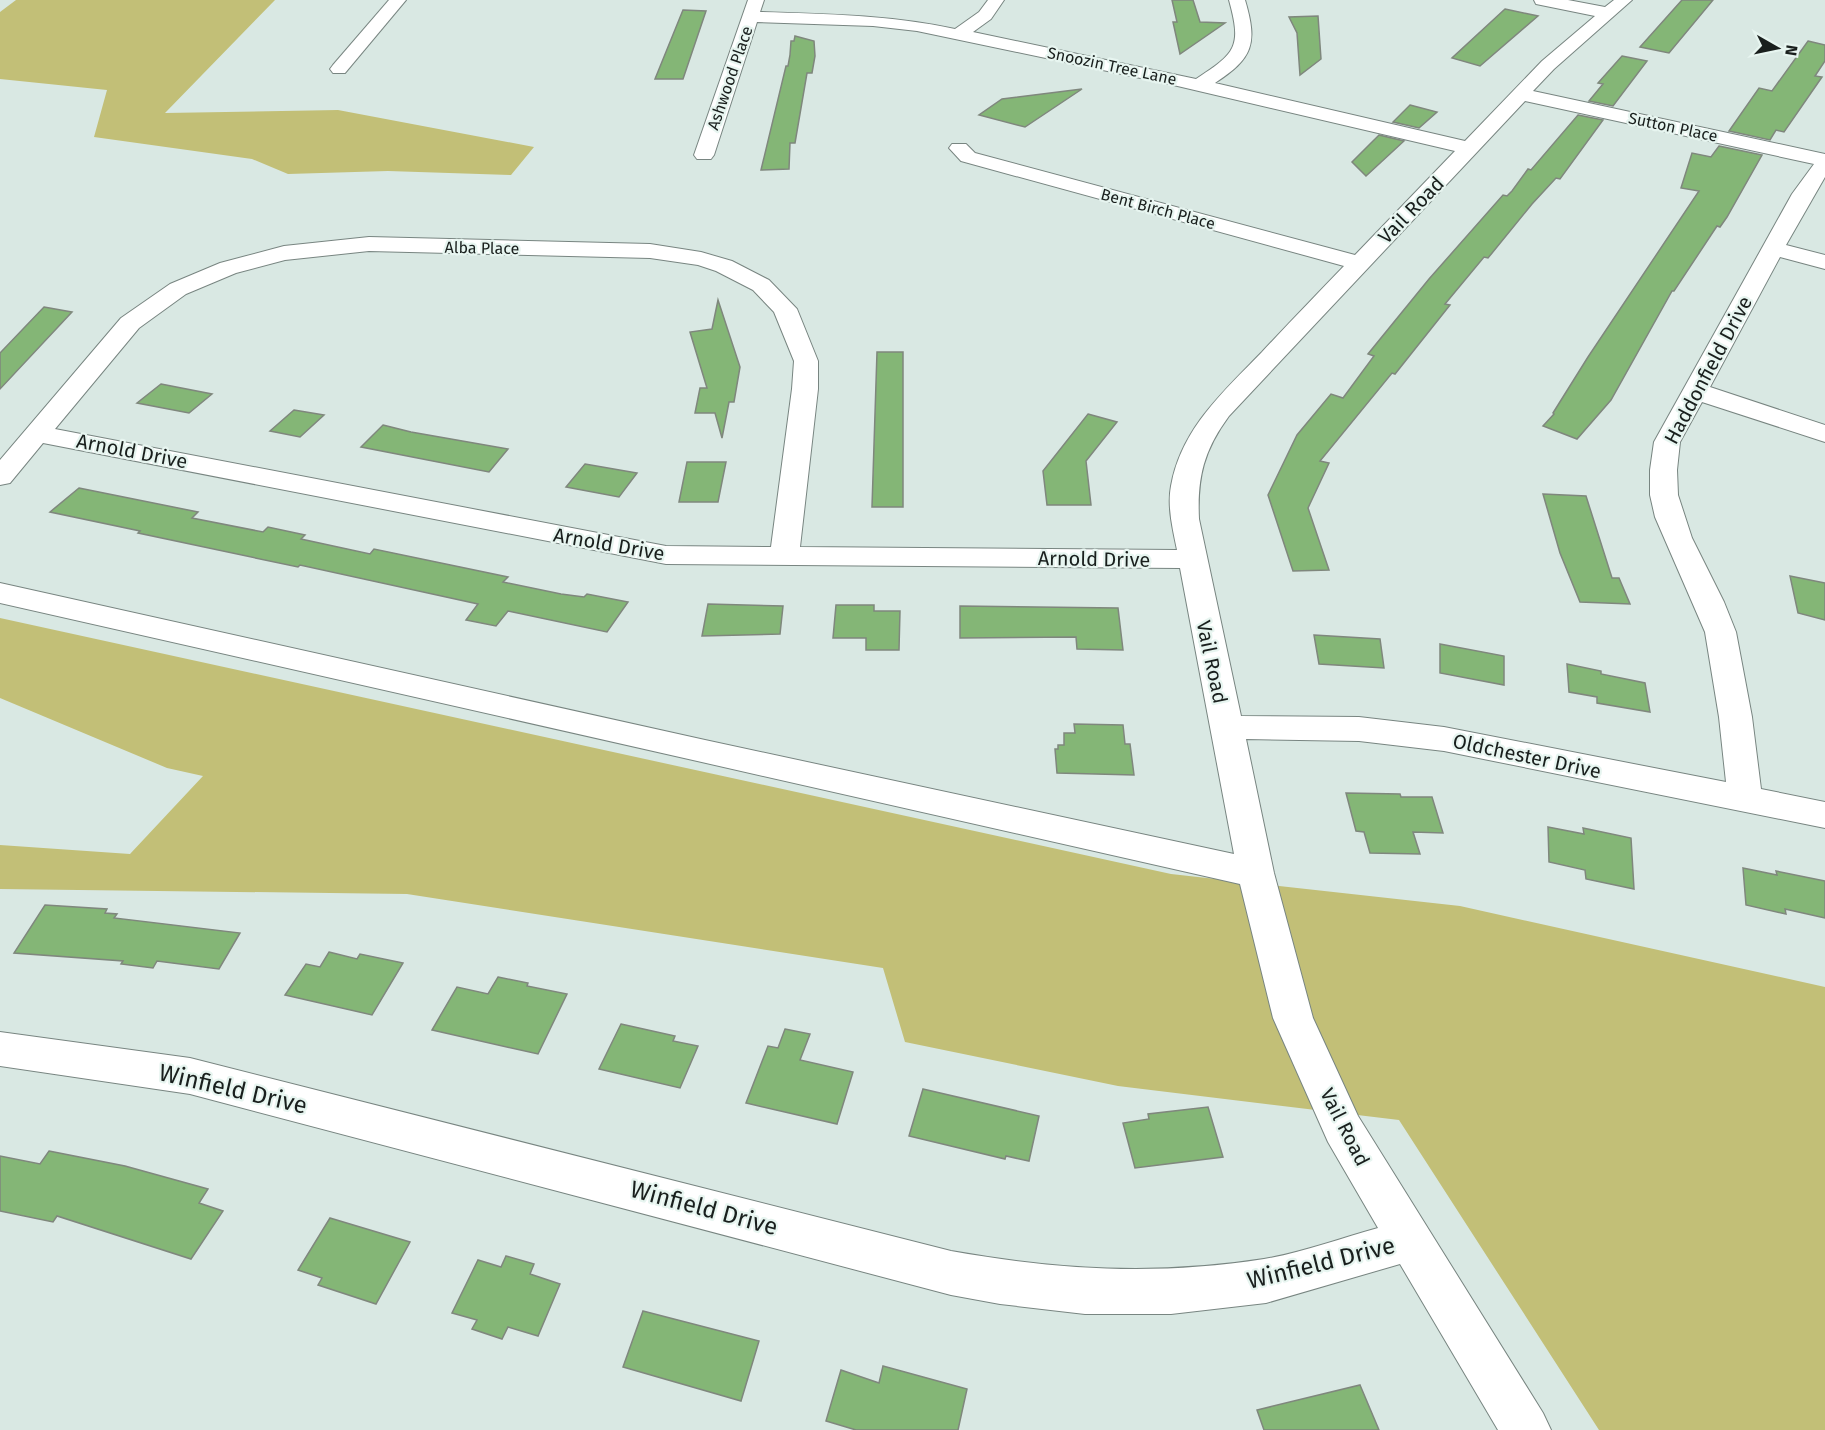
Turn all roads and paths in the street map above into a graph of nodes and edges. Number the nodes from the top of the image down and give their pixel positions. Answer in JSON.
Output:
{"nodes":[{"id":1,"x":398,"y":0,"type":"edge"},
{"id":2,"x":996,"y":0,"type":"edge"},
{"id":3,"x":1237,"y":0,"type":"edge"},
{"id":4,"x":1542,"y":0,"type":"edge"},
{"id":5,"x":1616,"y":7,"type":"edge"},
{"id":6,"x":753,"y":8,"type":"edge"},
{"id":7,"x":958,"y":34,"type":"junction"},
{"id":8,"x":339,"y":69,"type":"dead end"},
{"id":9,"x":1199,"y":85,"type":"junction"},
{"id":10,"x":1520,"y":94,"type":"junction"},
{"id":11,"x":959,"y":148,"type":"dead end"},
{"id":12,"x":1469,"y":148,"type":"junction"},
{"id":13,"x":704,"y":155,"type":"dead end"},
{"id":14,"x":1825,"y":161,"type":"edge"},
{"id":15,"x":1773,"y":248,"type":"junction"},
{"id":16,"x":1825,"y":262,"type":"edge"},
{"id":17,"x":1360,"y":263,"type":"junction"},
{"id":18,"x":1695,"y":391,"type":"junction"},
{"id":19,"x":37,"y":434,"type":"junction"},
{"id":20,"x":1825,"y":434,"type":"edge"},
{"id":21,"x":0,"y":477,"type":"edge"},
{"id":22,"x":784,"y":556,"type":"junction"},
{"id":23,"x":1192,"y":559,"type":"junction"},
{"id":24,"x":0,"y":593,"type":"edge"},
{"id":25,"x":1226,"y":727,"type":"junction"},
{"id":26,"x":1745,"y":800,"type":"junction"},
{"id":27,"x":1825,"y":815,"type":"edge"},
{"id":28,"x":1256,"y":873,"type":"junction"},
{"id":29,"x":0,"y":1049,"type":"edge"},
{"id":30,"x":1410,"y":1240,"type":"junction"},
{"id":31,"x":1526,"y":1430,"type":"edge"}],
"edges":[{"from":1,"to":8,"type":"street"},
{"from":2,"to":7,"type":"street"},
{"from":3,"to":9,"type":"street"},
{"from":4,"to":5,"type":"street"},
{"from":5,"to":10,"type":"street","name":"Vail Road"},
{"from":6,"to":7,"type":"street","name":"Snoozin Tree Lane"},
{"from":6,"to":13,"type":"street","name":"Ashwood Place"},
{"from":7,"to":9,"type":"street","name":"Snoozin Tree Lane"},
{"from":9,"to":12,"type":"street","name":"Snoozin Tree Lane"},
{"from":10,"to":12,"type":"street","name":"Vail Road"},
{"from":10,"to":14,"type":"street","name":"Sutton Place"},
{"from":11,"to":17,"type":"street","name":"Bent Birch Place"},
{"from":12,"to":17,"type":"street","name":"Vail Road"},
{"from":14,"to":15,"type":"street","name":"Haddonfield Drive"},
{"from":15,"to":16,"type":"street"},
{"from":15,"to":18,"type":"street","name":"Haddonfield Drive"},
{"from":17,"to":23,"type":"street","name":"Vail Road"},
{"from":18,"to":20,"type":"street"},
{"from":18,"to":26,"type":"street","name":"Haddonfield Drive"},
{"from":19,"to":21,"type":"street","name":"Alba Place"},
{"from":19,"to":22,"type":"street","name":"Arnold Drive"},
{"from":19,"to":22,"type":"street","name":"Alba Place"},
{"from":22,"to":23,"type":"street","name":"Arnold Drive"},
{"from":23,"to":25,"type":"street","name":"Vail Road"},
{"from":24,"to":28,"type":"street"},
{"from":25,"to":26,"type":"street","name":"Oldchester Drive"},
{"from":25,"to":28,"type":"street","name":"Vail Road"},
{"from":26,"to":27,"type":"street","name":"Oldchester Drive"},
{"from":28,"to":30,"type":"street","name":"Vail Road"},
{"from":29,"to":30,"type":"street","name":"Winfield Drive"},
{"from":30,"to":31,"type":"street","name":"Vail Road"}]}
